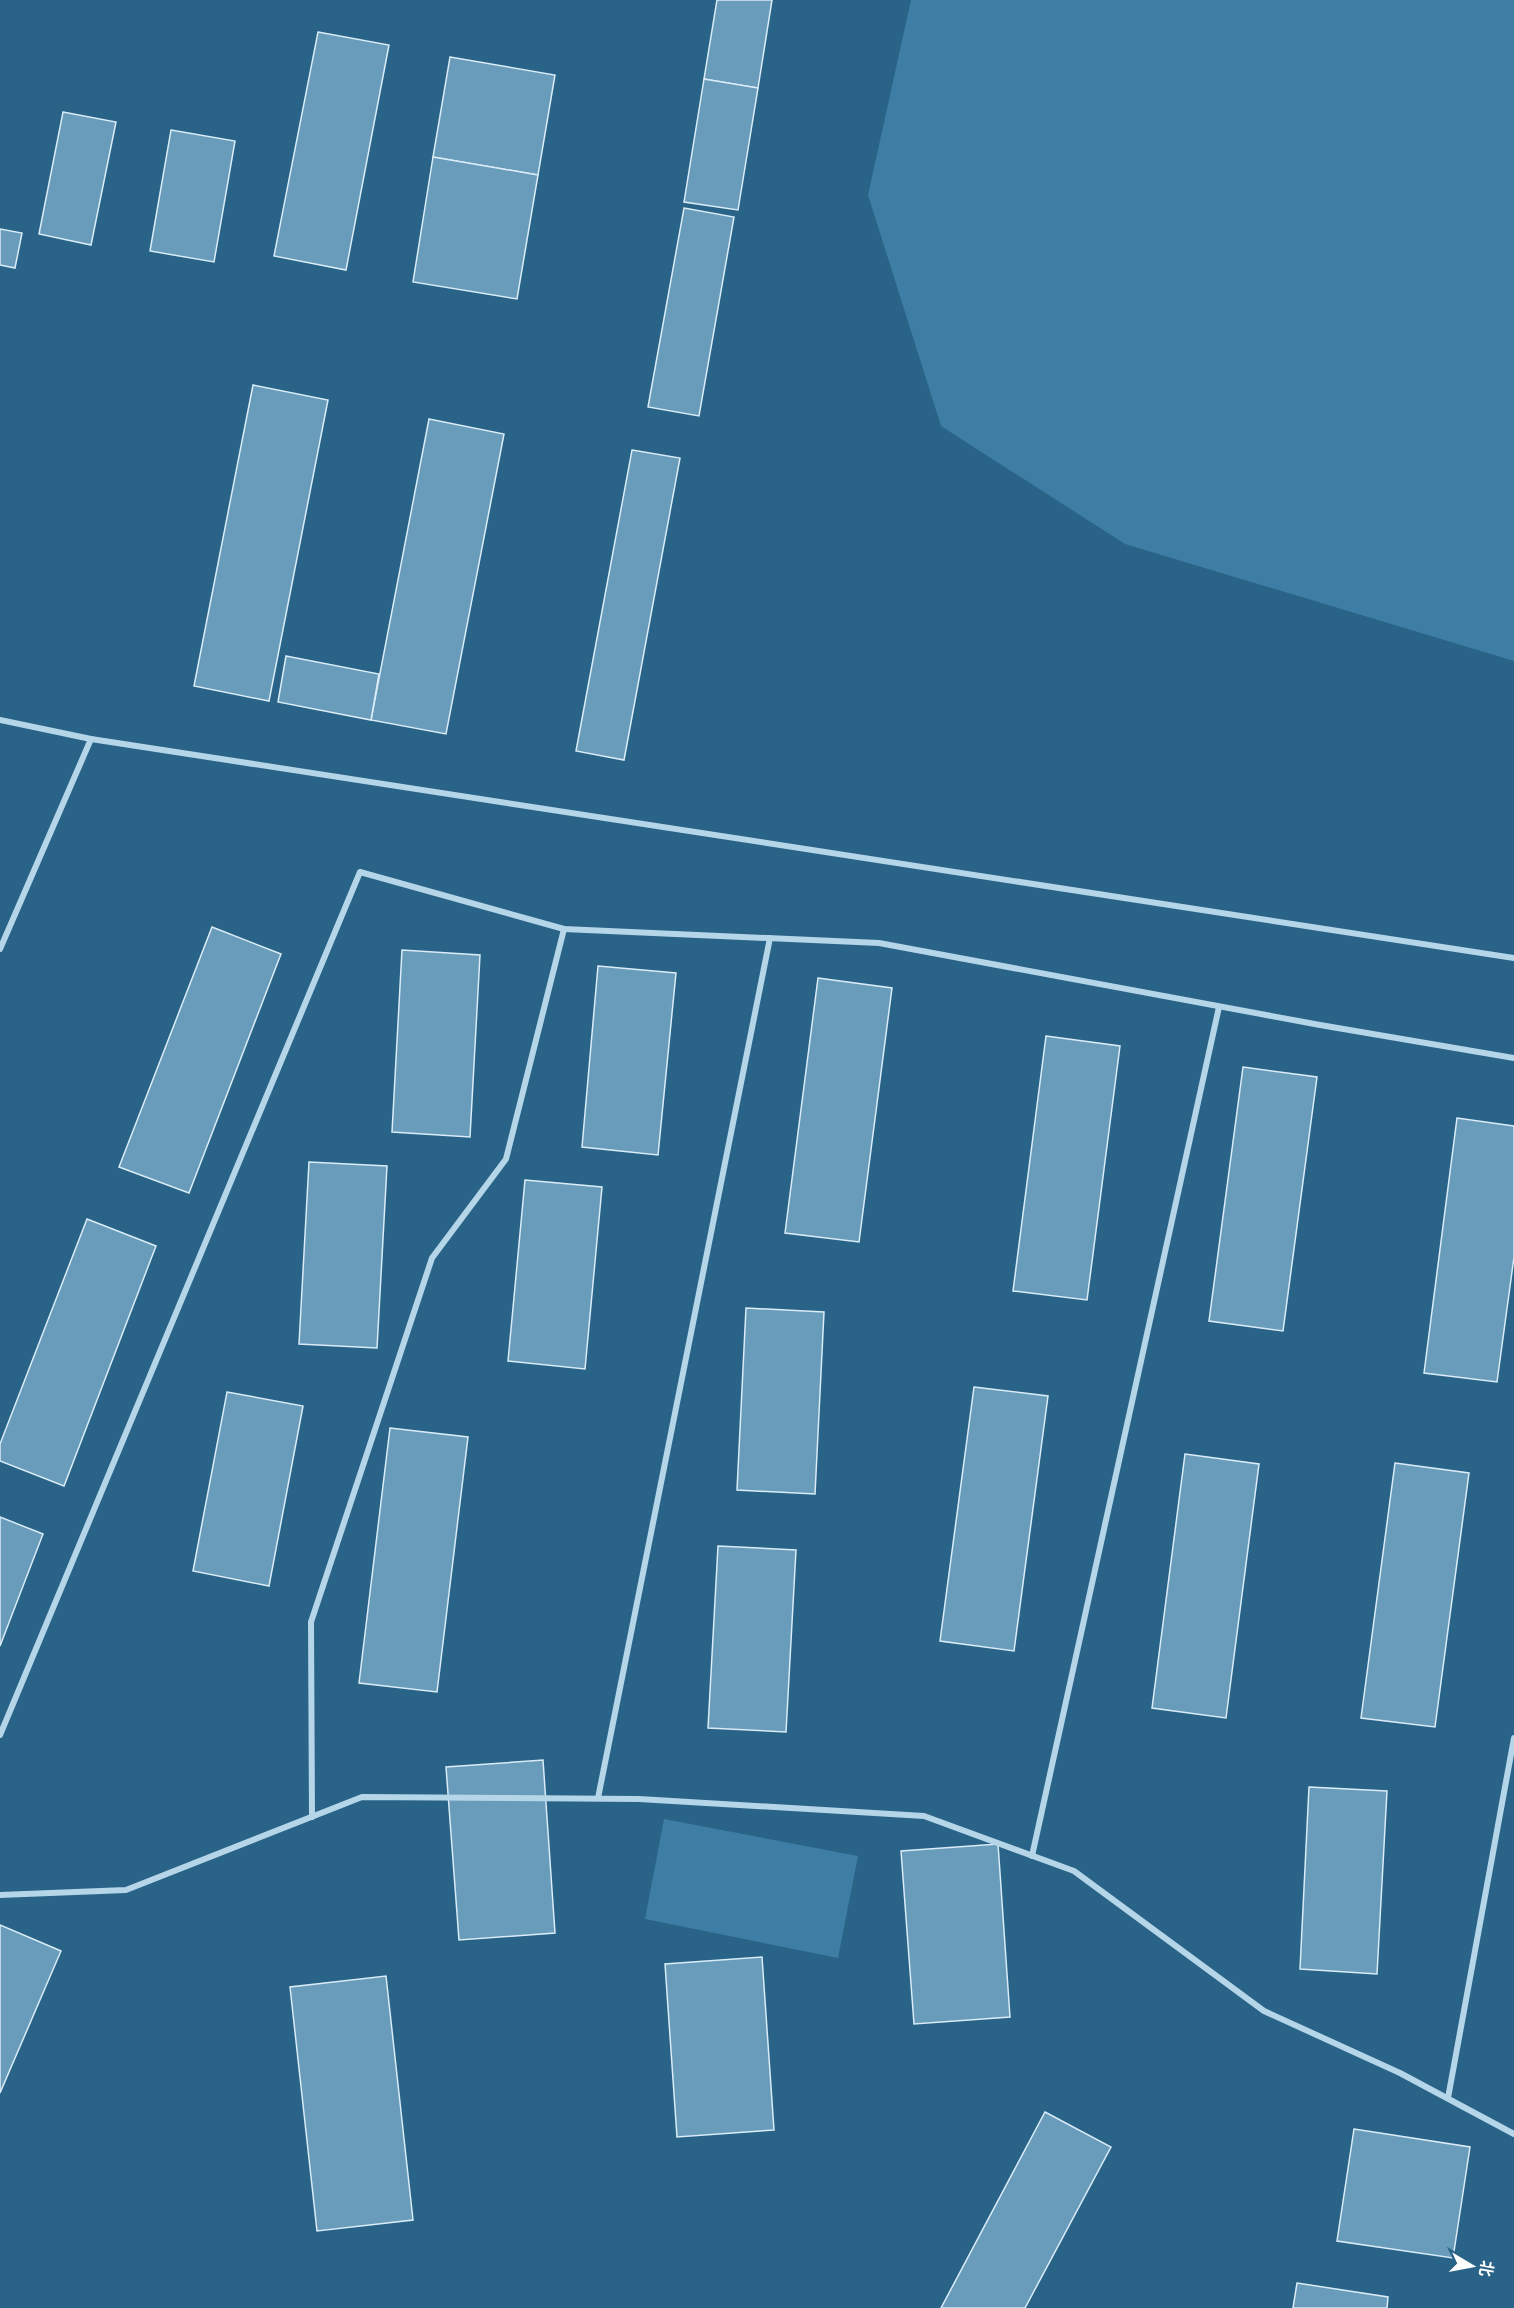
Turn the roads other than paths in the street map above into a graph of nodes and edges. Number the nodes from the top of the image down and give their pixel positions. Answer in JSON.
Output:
{"nodes":[{"id":1,"x":0,"y":720,"type":"edge"},
{"id":2,"x":91,"y":739,"type":"junction"},
{"id":3,"x":564,"y":930,"type":"junction"},
{"id":4,"x":770,"y":938,"type":"junction"},
{"id":5,"x":0,"y":949,"type":"edge"},
{"id":6,"x":1514,"y":958,"type":"edge"},
{"id":7,"x":1219,"y":1007,"type":"junction"},
{"id":8,"x":1514,"y":1058,"type":"edge"},
{"id":9,"x":0,"y":1735,"type":"edge"},
{"id":10,"x":1514,"y":1738,"type":"edge"},
{"id":11,"x":598,"y":1798,"type":"junction"},
{"id":12,"x":312,"y":1817,"type":"junction"},
{"id":13,"x":1032,"y":1856,"type":"junction"},
{"id":14,"x":0,"y":1895,"type":"edge"},
{"id":15,"x":1448,"y":2098,"type":"junction"},
{"id":16,"x":1514,"y":2134,"type":"edge"}],
"edges":[{"from":1,"to":2,"type":"street"},
{"from":2,"to":5,"type":"street"},
{"from":2,"to":6,"type":"street"},
{"from":3,"to":4,"type":"street"},
{"from":3,"to":9,"type":"street"},
{"from":3,"to":12,"type":"street"},
{"from":4,"to":7,"type":"street"},
{"from":4,"to":11,"type":"street"},
{"from":7,"to":8,"type":"street"},
{"from":7,"to":13,"type":"street"},
{"from":10,"to":15,"type":"street"},
{"from":11,"to":12,"type":"street"},
{"from":11,"to":13,"type":"street"},
{"from":12,"to":14,"type":"street"},
{"from":13,"to":15,"type":"street"},
{"from":15,"to":16,"type":"street"}]}
